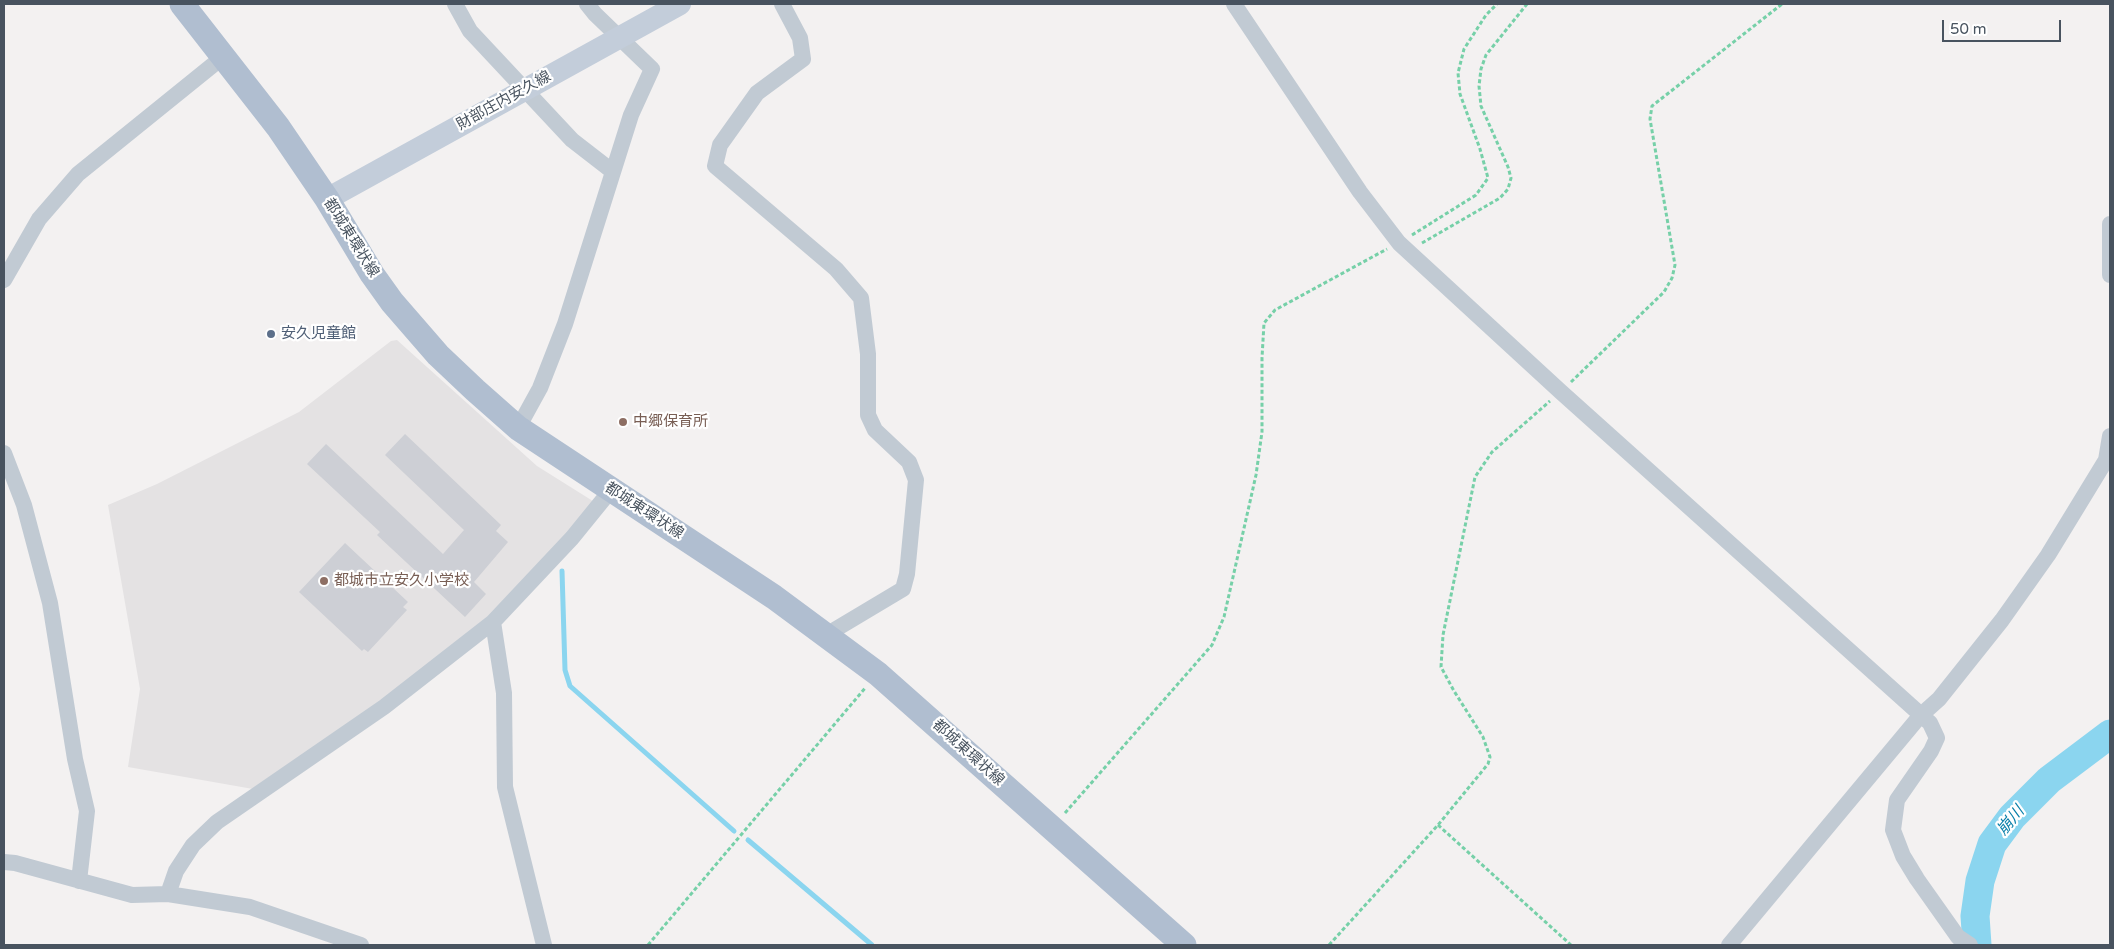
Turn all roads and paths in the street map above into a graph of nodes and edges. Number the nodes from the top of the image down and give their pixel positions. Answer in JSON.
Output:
{"nodes":[{"id":1,"x":182,"y":4,"type":"edge"},
{"id":2,"x":455,"y":4,"type":"edge"},
{"id":3,"x":587,"y":4,"type":"edge"},
{"id":4,"x":680,"y":4,"type":"edge"},
{"id":5,"x":782,"y":4,"type":"edge"},
{"id":6,"x":1234,"y":4,"type":"edge"},
{"id":7,"x":1497,"y":4,"type":"edge"},
{"id":8,"x":1526,"y":4,"type":"edge"},
{"id":9,"x":1782,"y":4,"type":"edge"},
{"id":10,"x":620,"y":38,"type":"junction"},
{"id":11,"x":224,"y":56,"type":"junction"},
{"id":12,"x":525,"y":89,"type":"junction"},
{"id":13,"x":612,"y":171,"type":"junction"},
{"id":14,"x":327,"y":199,"type":"junction"},
{"id":15,"x":2110,"y":224,"type":"edge"},
{"id":16,"x":1403,"y":247,"type":"junction"},
{"id":17,"x":2110,"y":275,"type":"edge"},
{"id":18,"x":4,"y":280,"type":"edge"},
{"id":19,"x":1561,"y":392,"type":"junction"},
{"id":20,"x":518,"y":428,"type":"junction"},
{"id":21,"x":2110,"y":436,"type":"edge"},
{"id":22,"x":4,"y":453,"type":"edge"},
{"id":23,"x":2108,"y":462,"type":"edge"},
{"id":24,"x":611,"y":490,"type":"junction"},
{"id":25,"x":493,"y":622,"type":"junction"},
{"id":26,"x":826,"y":635,"type":"junction"},
{"id":27,"x":878,"y":674,"type":"junction"},
{"id":28,"x":1920,"y":716,"type":"junction"},
{"id":29,"x":1438,"y":826,"type":"junction"},
{"id":30,"x":1052,"y":828,"type":"junction"},
{"id":31,"x":4,"y":862,"type":"edge"},
{"id":32,"x":79,"y":881,"type":"junction"},
{"id":33,"x":168,"y":894,"type":"junction"},
{"id":34,"x":1964,"y":941,"type":"edge"},
{"id":35,"x":361,"y":945,"type":"edge"},
{"id":36,"x":544,"y":945,"type":"edge"},
{"id":37,"x":648,"y":945,"type":"edge"},
{"id":38,"x":1184,"y":945,"type":"edge"},
{"id":39,"x":1328,"y":945,"type":"edge"},
{"id":40,"x":1570,"y":945,"type":"edge"},
{"id":41,"x":1729,"y":945,"type":"edge"}],
"edges":[{"from":1,"to":11,"type":"main road","name":"都城東環状線"},
{"from":2,"to":12,"type":"street"},
{"from":3,"to":10,"type":"street"},
{"from":4,"to":10,"type":"main road","name":"財部庄内安久線"},
{"from":5,"to":26,"type":"street"},
{"from":6,"to":16,"type":"street"},
{"from":7,"to":16,"type":"path"},
{"from":8,"to":16,"type":"path"},
{"from":9,"to":19,"type":"path"},
{"from":10,"to":12,"type":"main road","name":"財部庄内安久線"},
{"from":10,"to":13,"type":"street"},
{"from":11,"to":14,"type":"main road","name":"都城東環状線"},
{"from":11,"to":18,"type":"street"},
{"from":12,"to":13,"type":"street"},
{"from":12,"to":14,"type":"main road","name":"財部庄内安久線"},
{"from":13,"to":20,"type":"street"},
{"from":14,"to":20,"type":"main road","name":"都城東環状線"},
{"from":15,"to":17,"type":"street"},
{"from":16,"to":19,"type":"street"},
{"from":16,"to":30,"type":"path"},
{"from":19,"to":28,"type":"street"},
{"from":19,"to":29,"type":"path"},
{"from":20,"to":24,"type":"main road","name":"都城東環状線"},
{"from":21,"to":23,"type":"street"},
{"from":22,"to":32,"type":"street"},
{"from":23,"to":28,"type":"street"},
{"from":24,"to":25,"type":"street"},
{"from":24,"to":26,"type":"main road","name":"都城東環状線"},
{"from":25,"to":33,"type":"street"},
{"from":25,"to":36,"type":"street"},
{"from":26,"to":27,"type":"main road","name":"都城東環状線"},
{"from":27,"to":30,"type":"main road","name":"都城東環状線"},
{"from":27,"to":37,"type":"path"},
{"from":28,"to":34,"type":"street"},
{"from":28,"to":41,"type":"street"},
{"from":29,"to":39,"type":"path"},
{"from":29,"to":40,"type":"path"},
{"from":30,"to":38,"type":"main road","name":"都城東環状線"},
{"from":31,"to":32,"type":"street"},
{"from":32,"to":33,"type":"street"},
{"from":33,"to":35,"type":"street"}]}
